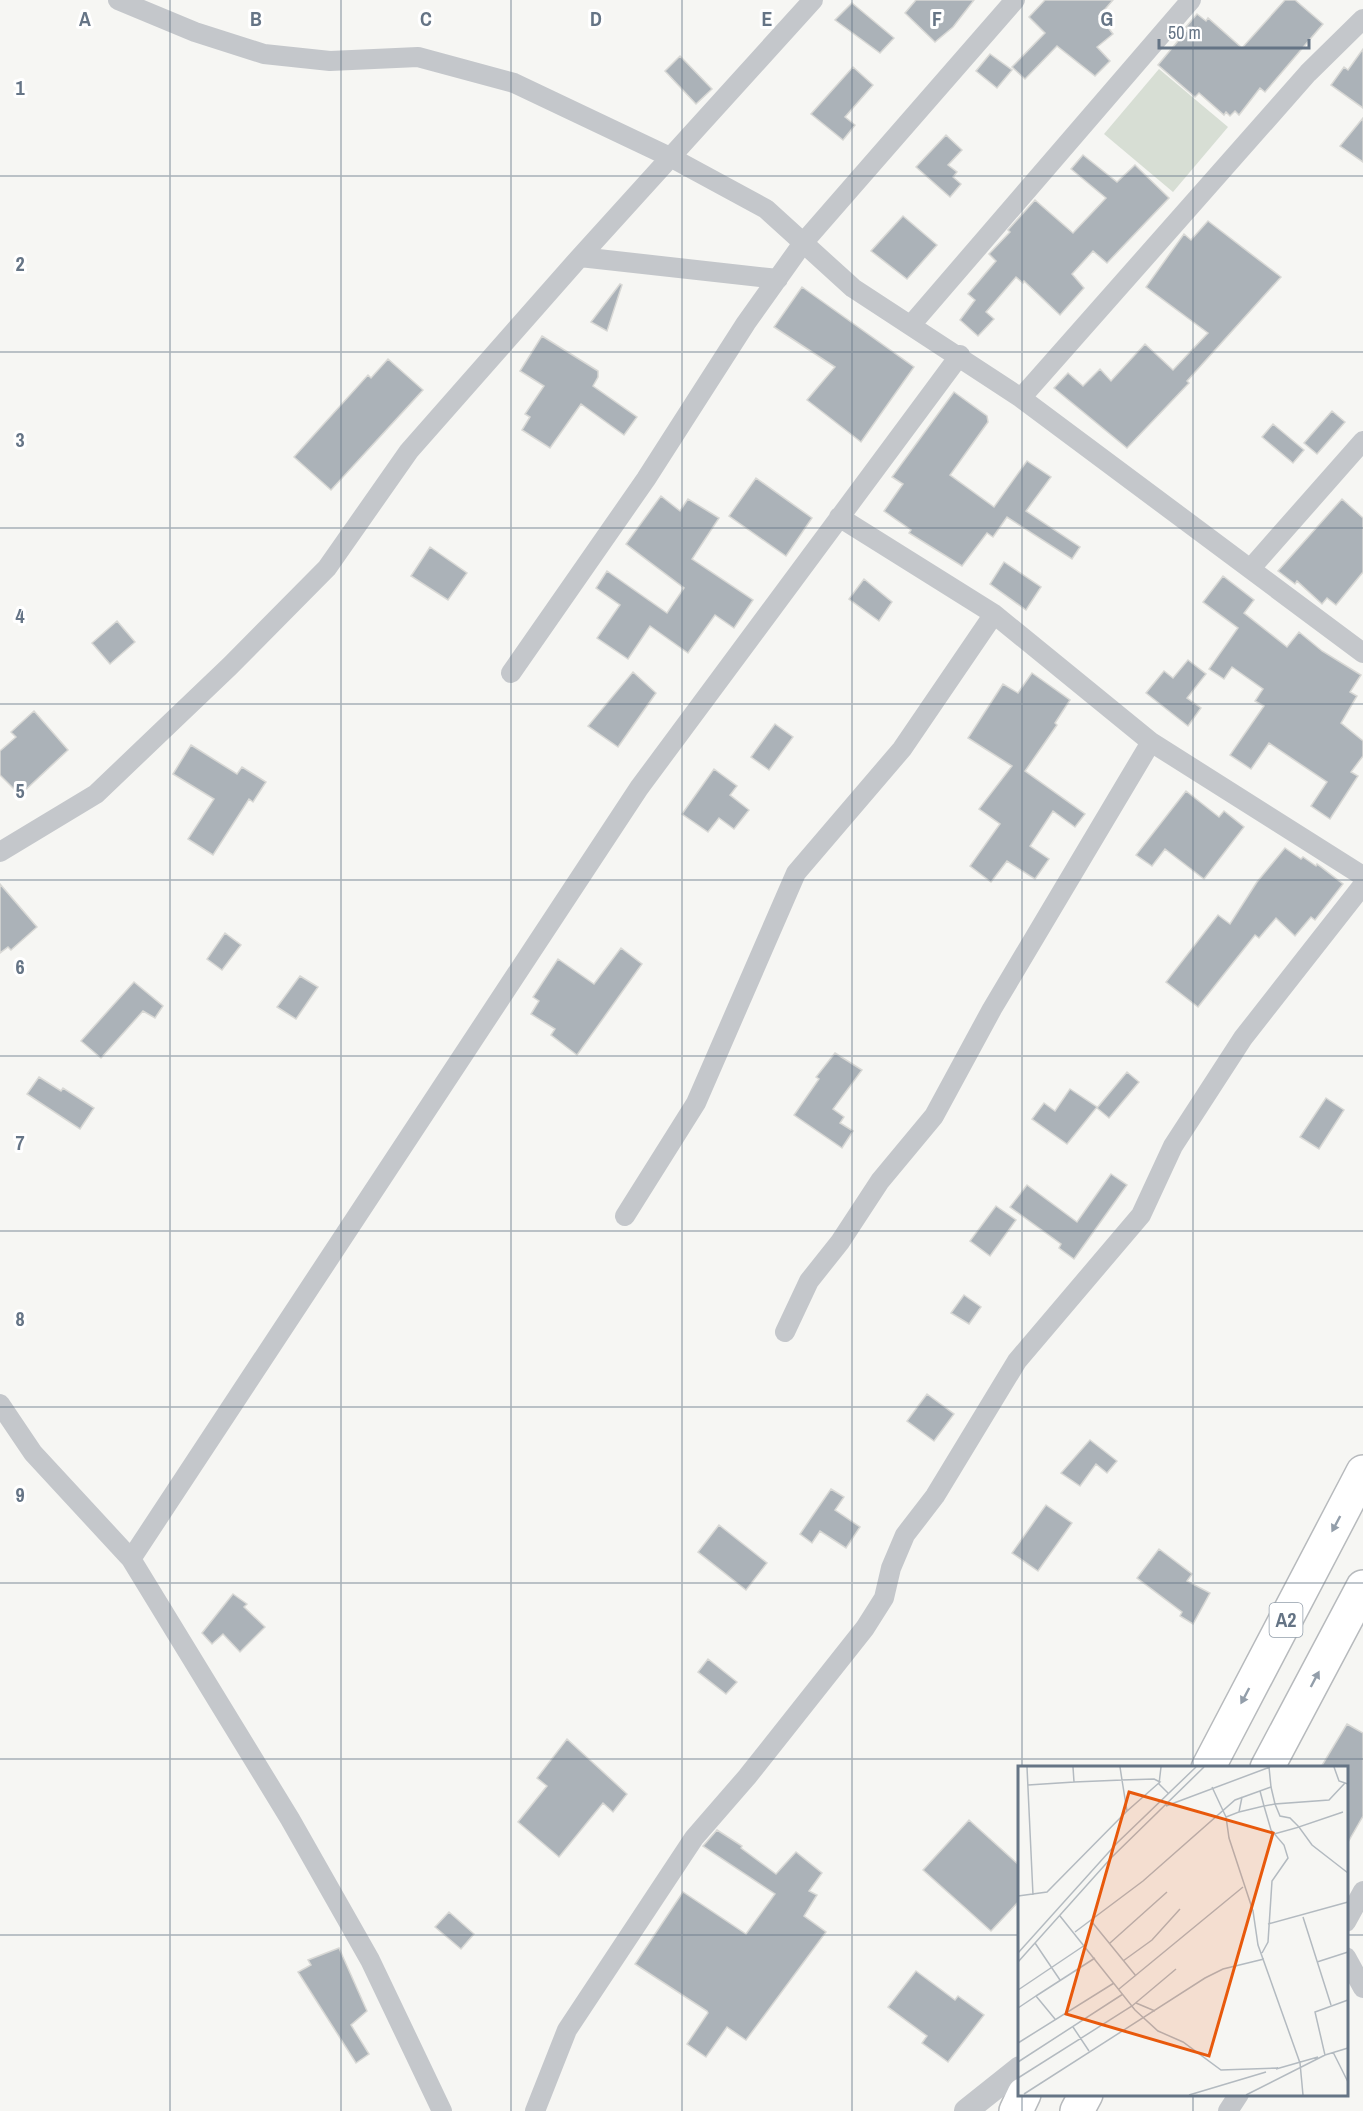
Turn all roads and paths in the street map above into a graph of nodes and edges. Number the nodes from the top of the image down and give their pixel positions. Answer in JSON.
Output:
{"nodes":[{"id":1,"x":118,"y":0,"type":"edge"},
{"id":2,"x":813,"y":0,"type":"edge"},
{"id":3,"x":1015,"y":0,"type":"edge"},
{"id":4,"x":1191,"y":0,"type":"edge"},
{"id":5,"x":1363,"y":19,"type":"edge"},
{"id":6,"x":672,"y":158,"type":"junction"},
{"id":7,"x":803,"y":243,"type":"junction"},
{"id":8,"x":580,"y":257,"type":"junction"},
{"id":9,"x":778,"y":279,"type":"junction"},
{"id":10,"x":911,"y":325,"type":"junction"},
{"id":11,"x":960,"y":355,"type":"junction"},
{"id":12,"x":1021,"y":398,"type":"junction"},
{"id":13,"x":1363,"y":441,"type":"edge"},
{"id":14,"x":839,"y":517,"type":"junction"},
{"id":15,"x":1251,"y":568,"type":"junction"},
{"id":16,"x":994,"y":614,"type":"junction"},
{"id":17,"x":1363,"y":653,"type":"edge"},
{"id":18,"x":511,"y":673,"type":"dead end"},
{"id":19,"x":1151,"y":742,"type":"junction"},
{"id":20,"x":0,"y":852,"type":"edge"},
{"id":21,"x":1363,"y":876,"type":"edge"},
{"id":22,"x":1363,"y":885,"type":"edge"},
{"id":23,"x":625,"y":1215,"type":"dead end"},
{"id":24,"x":784,"y":1332,"type":"dead end"},
{"id":25,"x":0,"y":1404,"type":"edge"},
{"id":26,"x":1363,"y":1472,"type":"edge"},
{"id":27,"x":131,"y":1559,"type":"junction"},
{"id":28,"x":1363,"y":1587,"type":"edge"},
{"id":29,"x":1209,"y":1766,"type":"edge"},
{"id":30,"x":1268,"y":1766,"type":"edge"},
{"id":31,"x":1363,"y":1891,"type":"edge"},
{"id":32,"x":1348,"y":1920,"type":"edge"},
{"id":33,"x":1348,"y":1959,"type":"edge"},
{"id":34,"x":1363,"y":1988,"type":"edge"},
{"id":35,"x":1018,"y":2070,"type":"edge"},
{"id":36,"x":1023,"y":2096,"type":"edge"},
{"id":37,"x":1085,"y":2096,"type":"edge"},
{"id":38,"x":1238,"y":2096,"type":"edge"},
{"id":39,"x":442,"y":2111,"type":"edge"},
{"id":40,"x":535,"y":2111,"type":"edge"},
{"id":41,"x":966,"y":2111,"type":"edge"},
{"id":42,"x":1016,"y":2111,"type":"edge"},
{"id":43,"x":1077,"y":2111,"type":"edge"},
{"id":44,"x":1228,"y":2111,"type":"edge"}],
"edges":[{"from":1,"to":6,"type":"street"},
{"from":2,"to":6,"type":"street"},
{"from":3,"to":7,"type":"street"},
{"from":4,"to":10,"type":"street"},
{"from":5,"to":12,"type":"street"},
{"from":6,"to":7,"type":"street"},
{"from":6,"to":8,"type":"street"},
{"from":7,"to":9,"type":"street"},
{"from":7,"to":10,"type":"street"},
{"from":8,"to":9,"type":"street"},
{"from":8,"to":20,"type":"street"},
{"from":9,"to":18,"type":"street"},
{"from":10,"to":11,"type":"street"},
{"from":11,"to":12,"type":"street"},
{"from":11,"to":14,"type":"street"},
{"from":12,"to":15,"type":"street"},
{"from":13,"to":15,"type":"street"},
{"from":14,"to":16,"type":"street"},
{"from":14,"to":27,"type":"street"},
{"from":15,"to":17,"type":"street"},
{"from":16,"to":19,"type":"street"},
{"from":16,"to":23,"type":"street"},
{"from":19,"to":21,"type":"street"},
{"from":19,"to":24,"type":"street"},
{"from":22,"to":40,"type":"street"},
{"from":25,"to":27,"type":"street"},
{"from":26,"to":29,"type":"highway","number":"A2","one_way":true},
{"from":27,"to":39,"type":"street"},
{"from":30,"to":28,"type":"highway","number":"A2","one_way":true},
{"from":31,"to":32,"type":"street"},
{"from":33,"to":34,"type":"street"},
{"from":35,"to":41,"type":"street"},
{"from":36,"to":42,"type":"highway"},
{"from":37,"to":43,"type":"highway"},
{"from":38,"to":44,"type":"street"}]}
